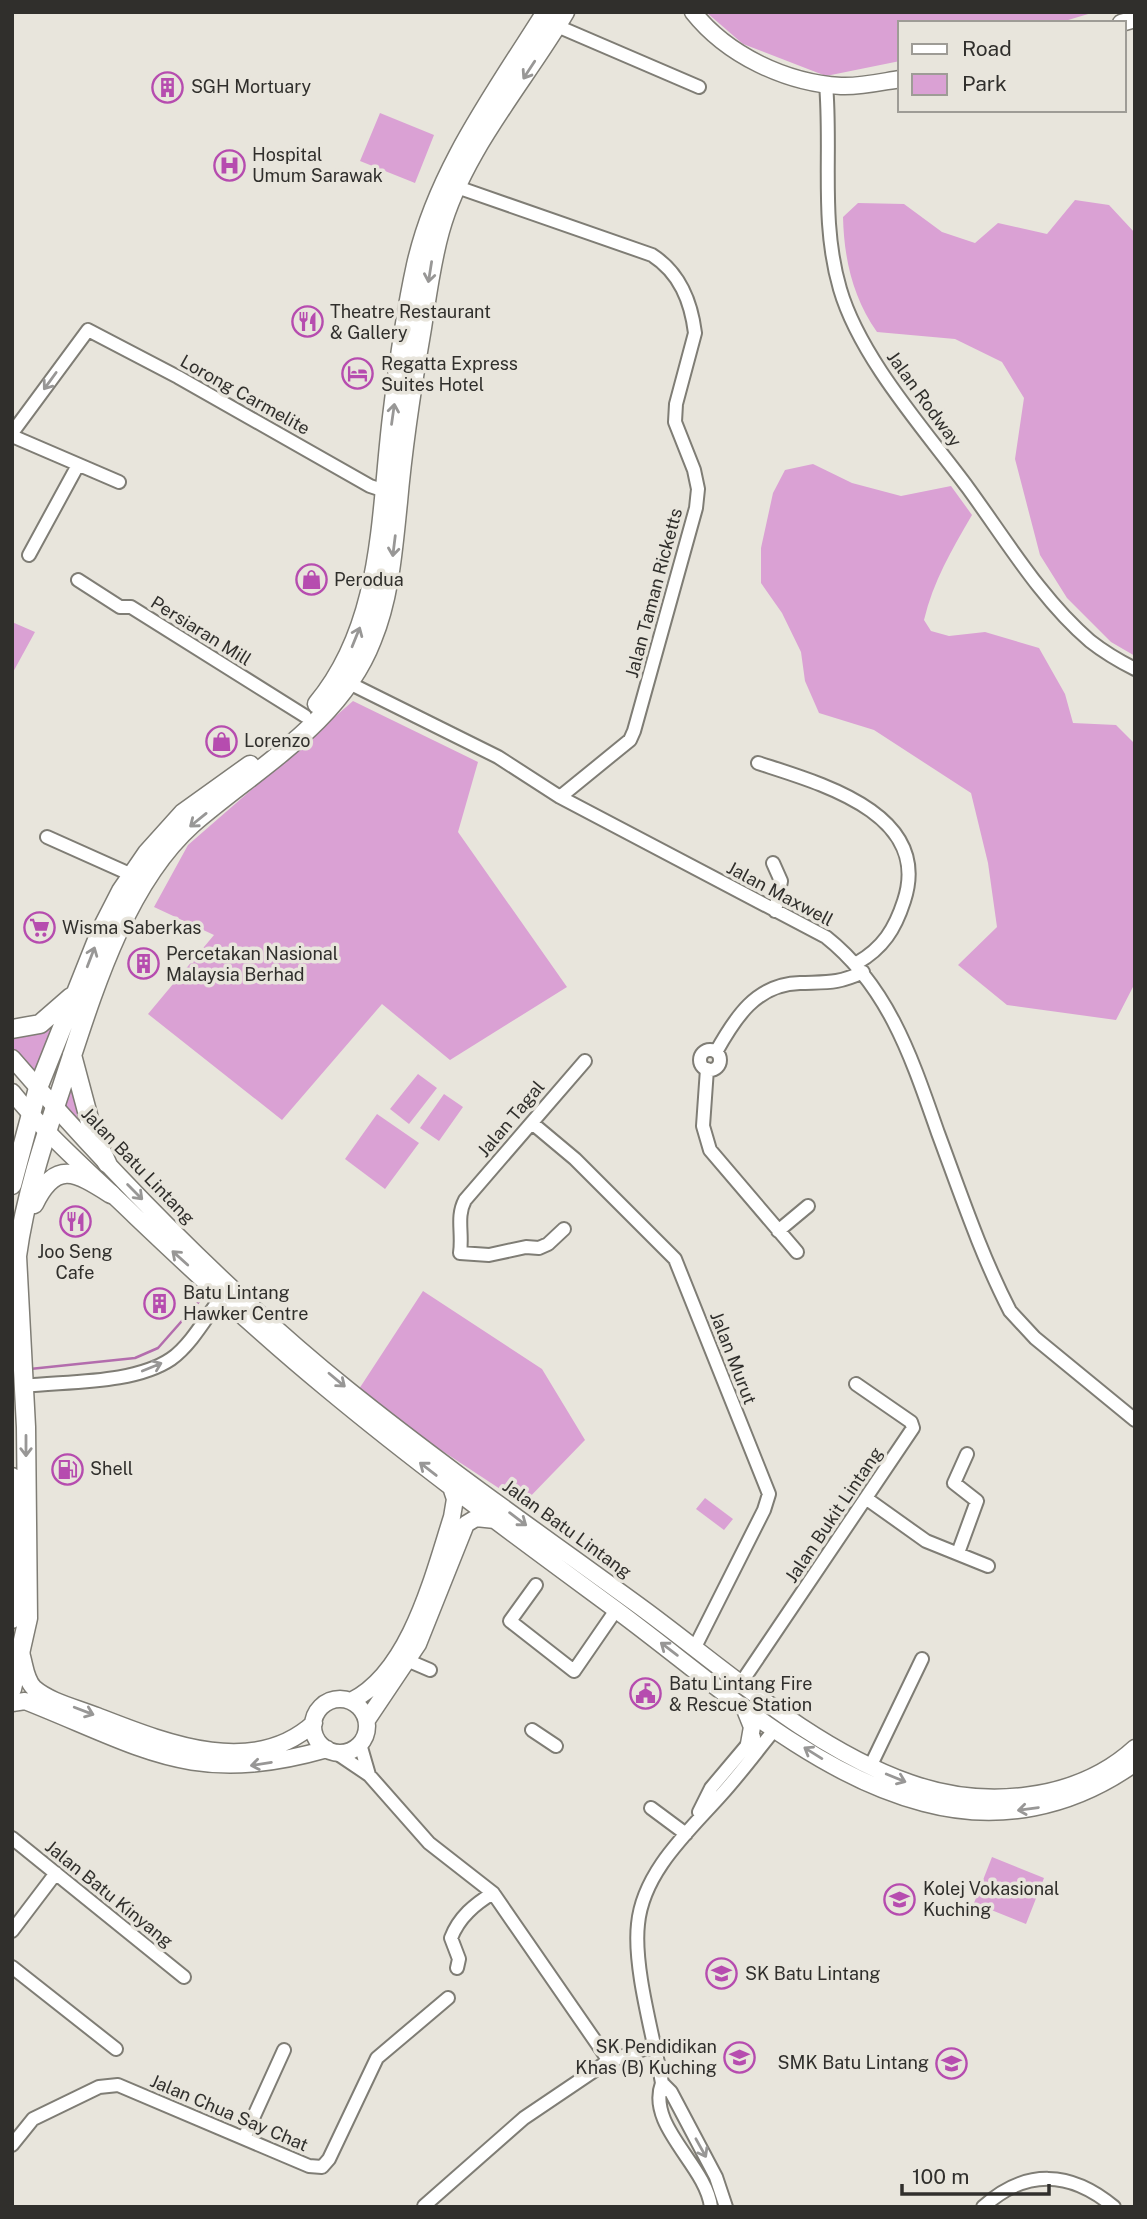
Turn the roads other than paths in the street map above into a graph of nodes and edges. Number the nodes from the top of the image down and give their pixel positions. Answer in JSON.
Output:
{"nodes":[{"id":1,"x":693,"y":12,"type":"edge"},
{"id":2,"x":556,"y":17,"type":"edge"},
{"id":3,"x":898,"y":79,"type":"edge"},
{"id":4,"x":826,"y":84,"type":"junction"},
{"id":5,"x":699,"y":88,"type":"dead end"},
{"id":6,"x":457,"y":187,"type":"junction"},
{"id":7,"x":12,"y":434,"type":"edge"},
{"id":8,"x":78,"y":465,"type":"junction"},
{"id":9,"x":119,"y":482,"type":"dead end"},
{"id":10,"x":385,"y":491,"type":"junction"},
{"id":11,"x":29,"y":555,"type":"dead end"},
{"id":12,"x":78,"y":580,"type":"dead end"},
{"id":13,"x":1135,"y":669,"type":"edge"},
{"id":14,"x":349,"y":683,"type":"junction"},
{"id":15,"x":305,"y":716,"type":"junction"},
{"id":16,"x":758,"y":763,"type":"dead end"},
{"id":17,"x":560,"y":797,"type":"junction"},
{"id":18,"x":47,"y":837,"type":"dead end"},
{"id":19,"x":773,"y":863,"type":"dead end"},
{"id":20,"x":132,"y":875,"type":"junction"},
{"id":21,"x":775,"y":911,"type":"junction"},
{"id":22,"x":860,"y":967,"type":"junction"},
{"id":23,"x":78,"y":989,"type":"junction"},
{"id":24,"x":12,"y":1029,"type":"edge"},
{"id":25,"x":72,"y":1055,"type":"junction"},
{"id":26,"x":12,"y":1059,"type":"edge"},
{"id":27,"x":585,"y":1062,"type":"dead end"},
{"id":28,"x":38,"y":1088,"type":"junction"},
{"id":29,"x":12,"y":1092,"type":"edge"},
{"id":30,"x":55,"y":1107,"type":"junction"},
{"id":31,"x":30,"y":1114,"type":"junction"},
{"id":32,"x":532,"y":1123,"type":"junction"},
{"id":33,"x":46,"y":1132,"type":"junction"},
{"id":34,"x":107,"y":1163,"type":"junction"},
{"id":35,"x":12,"y":1185,"type":"edge"},
{"id":36,"x":111,"y":1194,"type":"junction"},
{"id":37,"x":808,"y":1206,"type":"dead end"},
{"id":38,"x":564,"y":1230,"type":"dead end"},
{"id":39,"x":778,"y":1231,"type":"junction"},
{"id":40,"x":20,"y":1232,"type":"junction"},
{"id":41,"x":797,"y":1252,"type":"dead end"},
{"id":42,"x":222,"y":1296,"type":"junction"},
{"id":43,"x":24,"y":1382,"type":"junction"},
{"id":44,"x":856,"y":1384,"type":"dead end"},
{"id":45,"x":1135,"y":1420,"type":"edge"},
{"id":46,"x":967,"y":1454,"type":"dead end"},
{"id":47,"x":12,"y":1477,"type":"edge"},
{"id":48,"x":451,"y":1487,"type":"junction"},
{"id":49,"x":13,"y":1498,"type":"edge"},
{"id":50,"x":867,"y":1499,"type":"junction"},
{"id":51,"x":495,"y":1520,"type":"junction"},
{"id":52,"x":958,"y":1553,"type":"junction"},
{"id":53,"x":988,"y":1566,"type":"dead end"},
{"id":54,"x":13,"y":1574,"type":"edge"},
{"id":55,"x":536,"y":1585,"type":"dead end"},
{"id":56,"x":616,"y":1610,"type":"junction"},
{"id":57,"x":12,"y":1619,"type":"edge"},
{"id":58,"x":695,"y":1647,"type":"junction"},
{"id":59,"x":22,"y":1653,"type":"junction"},
{"id":60,"x":922,"y":1659,"type":"dead end"},
{"id":61,"x":409,"y":1661,"type":"junction"},
{"id":62,"x":430,"y":1670,"type":"dead end"},
{"id":63,"x":748,"y":1687,"type":"junction"},
{"id":64,"x":12,"y":1689,"type":"edge"},
{"id":65,"x":351,"y":1701,"type":"junction"},
{"id":66,"x":12,"y":1703,"type":"edge"},
{"id":67,"x":743,"y":1704,"type":"junction"},
{"id":68,"x":367,"y":1720,"type":"junction"},
{"id":69,"x":314,"y":1723,"type":"junction"},
{"id":70,"x":773,"y":1723,"type":"junction"},
{"id":71,"x":531,"y":1730,"type":"dead end"},
{"id":72,"x":821,"y":1738,"type":"junction"},
{"id":73,"x":749,"y":1744,"type":"junction"},
{"id":74,"x":360,"y":1745,"type":"junction"},
{"id":75,"x":556,"y":1746,"type":"dead end"},
{"id":76,"x":1135,"y":1748,"type":"edge"},
{"id":77,"x":331,"y":1751,"type":"junction"},
{"id":78,"x":870,"y":1767,"type":"junction"},
{"id":79,"x":1131,"y":1767,"type":"edge"},
{"id":80,"x":369,"y":1774,"type":"junction"},
{"id":81,"x":716,"y":1792,"type":"junction"},
{"id":82,"x":651,"y":1808,"type":"dead end"},
{"id":83,"x":686,"y":1834,"type":"junction"},
{"id":84,"x":12,"y":1838,"type":"edge"},
{"id":85,"x":56,"y":1873,"type":"junction"},
{"id":86,"x":493,"y":1893,"type":"junction"},
{"id":87,"x":12,"y":1931,"type":"edge"},
{"id":88,"x":12,"y":1966,"type":"edge"},
{"id":89,"x":457,"y":1968,"type":"dead end"},
{"id":90,"x":184,"y":1977,"type":"dead end"},
{"id":91,"x":448,"y":1998,"type":"dead end"},
{"id":92,"x":655,"y":2045,"type":"junction"},
{"id":93,"x":116,"y":2049,"type":"dead end"},
{"id":94,"x":284,"y":2050,"type":"dead end"},
{"id":95,"x":607,"y":2058,"type":"junction"},
{"id":96,"x":662,"y":2083,"type":"junction"},
{"id":97,"x":243,"y":2138,"type":"junction"},
{"id":98,"x":12,"y":2145,"type":"edge"},
{"id":99,"x":424,"y":2206,"type":"edge"},
{"id":100,"x":711,"y":2207,"type":"edge"},
{"id":101,"x":726,"y":2207,"type":"edge"},
{"id":102,"x":984,"y":2207,"type":"edge"},
{"id":103,"x":1114,"y":2207,"type":"edge"}],
"edges":[{"from":1,"to":4,"type":"main road"},
{"from":2,"to":5,"type":"street"},
{"from":2,"to":6,"type":"main road","one_way":true},
{"from":10,"to":2,"type":"main road","one_way":true},
{"from":3,"to":4,"type":"main road"},
{"from":4,"to":13,"type":"street","name":"Jalan Rodway"},
{"from":6,"to":14,"type":"main road","one_way":true},
{"from":6,"to":17,"type":"street","name":"Jalan Taman Ricketts"},
{"from":7,"to":8,"type":"street"},
{"from":10,"to":7,"type":"street","name":"Lorong Carmelite","one_way":true},
{"from":8,"to":9,"type":"street"},
{"from":8,"to":11,"type":"street"},
{"from":15,"to":10,"type":"main road","one_way":true},
{"from":12,"to":15,"type":"street","name":"Persiaran Mill"},
{"from":14,"to":17,"type":"street","name":"Jalan Maxwell"},
{"from":14,"to":25,"type":"main road","one_way":true},
{"from":15,"to":20,"type":"main road"},
{"from":16,"to":22,"type":"street"},
{"from":17,"to":21,"type":"street","name":"Jalan Maxwell"},
{"from":18,"to":20,"type":"street"},
{"from":19,"to":21,"type":"street"},
{"from":23,"to":20,"type":"main road","one_way":true},
{"from":21,"to":22,"type":"street","name":"Jalan Maxwell"},
{"from":22,"to":39,"type":"street"},
{"from":22,"to":45,"type":"street","name":"Jalan Maxwell"},
{"from":23,"to":24,"type":"main road"},
{"from":23,"to":28,"type":"main road"},
{"from":25,"to":30,"type":"main road"},
{"from":25,"to":34,"type":"main road"},
{"from":26,"to":28,"type":"main road","name":"Jalan Batu Lintang"},
{"from":27,"to":32,"type":"street","name":"Jalan Tagal"},
{"from":28,"to":30,"type":"main road","name":"Jalan Batu Lintang"},
{"from":28,"to":31,"type":"main road"},
{"from":29,"to":31,"type":"main road","name":"Jalan Batu Lintang"},
{"from":30,"to":33,"type":"main road"},
{"from":30,"to":34,"type":"main road","name":"Jalan Batu Lintang"},
{"from":31,"to":33,"type":"main road","name":"Jalan Batu Lintang"},
{"from":31,"to":35,"type":"main road"},
{"from":32,"to":38,"type":"street","name":"Jalan Tagal"},
{"from":32,"to":58,"type":"street","name":"Jalan Murut"},
{"from":33,"to":36,"type":"main road","name":"Jalan Batu Lintang"},
{"from":33,"to":40,"type":"main road"},
{"from":34,"to":58,"type":"main road","name":"Jalan Batu Lintang","one_way":true},
{"from":36,"to":40,"type":"main road"},
{"from":42,"to":36,"type":"main road","name":"Jalan Batu Lintang","one_way":true},
{"from":37,"to":39,"type":"street"},
{"from":39,"to":41,"type":"street"},
{"from":40,"to":43,"type":"main road"},
{"from":43,"to":42,"type":"street","one_way":true},
{"from":48,"to":42,"type":"main road","name":"Jalan Batu Lintang","one_way":true},
{"from":43,"to":59,"type":"main road","one_way":true},
{"from":44,"to":50,"type":"street","name":"Jalan Bukit Lintang"},
{"from":46,"to":52,"type":"street"},
{"from":47,"to":49,"type":"main road"},
{"from":48,"to":51,"type":"main road","name":"Jalan Batu Lintang"},
{"from":48,"to":65,"type":"main road"},
{"from":49,"to":54,"type":"main road"},
{"from":50,"to":52,"type":"street"},
{"from":50,"to":63,"type":"street","name":"Jalan Bukit Lintang"},
{"from":51,"to":56,"type":"main road","name":"Jalan Batu Lintang"},
{"from":51,"to":61,"type":"main road"},
{"from":52,"to":53,"type":"street"},
{"from":54,"to":57,"type":"main road"},
{"from":55,"to":56,"type":"street"},
{"from":67,"to":56,"type":"main road","name":"Jalan Batu Lintang","one_way":true},
{"from":58,"to":63,"type":"main road","name":"Jalan Batu Lintang"},
{"from":59,"to":64,"type":"main road"},
{"from":59,"to":69,"type":"main road","one_way":true},
{"from":60,"to":78,"type":"street"},
{"from":61,"to":62,"type":"street"},
{"from":61,"to":68,"type":"main road"},
{"from":63,"to":70,"type":"main road"},
{"from":63,"to":72,"type":"main road","name":"Jalan Batu Lintang"},
{"from":65,"to":68,"type":"main road"},
{"from":65,"to":69,"type":"main road"},
{"from":77,"to":66,"type":"main road","one_way":true},
{"from":67,"to":70,"type":"main road","name":"Jalan Batu Lintang"},
{"from":67,"to":73,"type":"main road"},
{"from":68,"to":74,"type":"main road"},
{"from":69,"to":77,"type":"main road"},
{"from":70,"to":72,"type":"main road"},
{"from":70,"to":73,"type":"street"},
{"from":79,"to":70,"type":"main road","name":"Jalan Batu Lintang","one_way":true},
{"from":70,"to":81,"type":"street"},
{"from":71,"to":75,"type":"street"},
{"from":72,"to":78,"type":"main road","name":"Jalan Batu Lintang"},
{"from":73,"to":81,"type":"street"},
{"from":74,"to":77,"type":"main road"},
{"from":74,"to":80,"type":"street"},
{"from":78,"to":76,"type":"main road","name":"Jalan Batu Lintang","one_way":true},
{"from":77,"to":80,"type":"street"},
{"from":80,"to":86,"type":"street"},
{"from":81,"to":83,"type":"street"},
{"from":82,"to":83,"type":"street"},
{"from":83,"to":92,"type":"street"},
{"from":84,"to":85,"type":"street","name":"Jalan Batu Kinyang"},
{"from":85,"to":87,"type":"street"},
{"from":85,"to":90,"type":"street","name":"Jalan Batu Kinyang"},
{"from":86,"to":89,"type":"street"},
{"from":86,"to":95,"type":"street"},
{"from":88,"to":93,"type":"street"},
{"from":91,"to":97,"type":"street","name":"Jalan Chua Say Chat"},
{"from":92,"to":95,"type":"street"},
{"from":92,"to":96,"type":"street"},
{"from":94,"to":97,"type":"street"},
{"from":95,"to":99,"type":"street"},
{"from":96,"to":100,"type":"street"},
{"from":96,"to":101,"type":"street","one_way":true},
{"from":97,"to":98,"type":"street","name":"Jalan Chua Say Chat"},
{"from":102,"to":103,"type":"street"}]}
